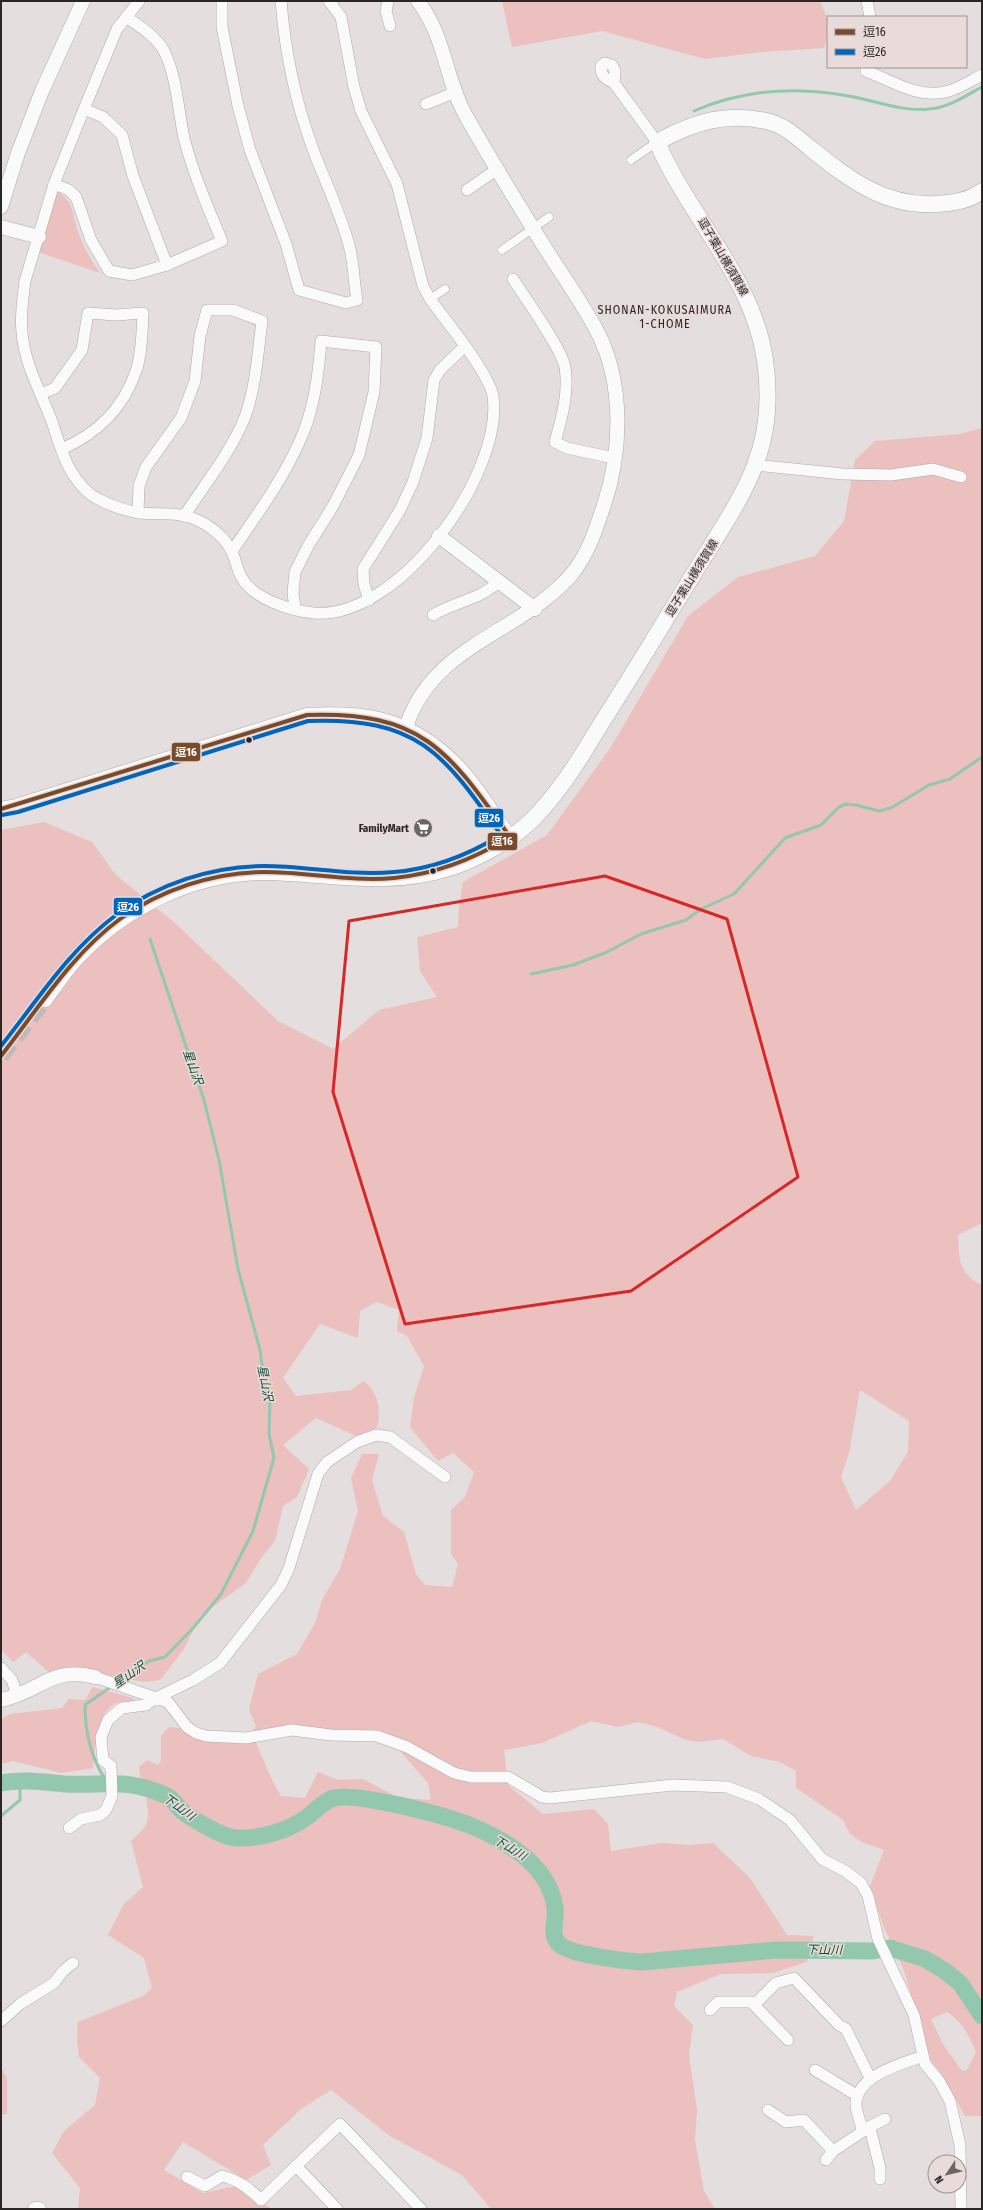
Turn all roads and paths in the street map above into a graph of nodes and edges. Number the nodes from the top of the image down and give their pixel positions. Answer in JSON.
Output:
{"nodes":[{"id":1,"x":83,"y":1,"type":"edge"},
{"id":2,"x":139,"y":1,"type":"edge"},
{"id":3,"x":222,"y":1,"type":"edge"},
{"id":4,"x":281,"y":1,"type":"edge"},
{"id":5,"x":329,"y":1,"type":"edge"},
{"id":6,"x":388,"y":1,"type":"edge"},
{"id":7,"x":418,"y":1,"type":"edge"},
{"id":8,"x":867,"y":1,"type":"edge"},
{"id":9,"x":870,"y":16,"type":"edge"},
{"id":10,"x":126,"y":17,"type":"junction"},
{"id":11,"x":390,"y":26,"type":"dead end"},
{"id":12,"x":867,"y":68,"type":"edge"},
{"id":13,"x":982,"y":75,"type":"edge"},
{"id":14,"x":614,"y":83,"type":"dead end"},
{"id":15,"x":456,"y":92,"type":"junction"},
{"id":16,"x":426,"y":104,"type":"dead end"},
{"id":17,"x":84,"y":109,"type":"junction"},
{"id":18,"x":657,"y":142,"type":"junction"},
{"id":19,"x":632,"y":160,"type":"dead end"},
{"id":20,"x":496,"y":170,"type":"junction"},
{"id":21,"x":54,"y":184,"type":"junction"},
{"id":22,"x":467,"y":190,"type":"dead end"},
{"id":23,"x":982,"y":191,"type":"edge"},
{"id":24,"x":1,"y":207,"type":"edge"},
{"id":25,"x":549,"y":217,"type":"dead end"},
{"id":26,"x":1,"y":227,"type":"edge"},
{"id":27,"x":533,"y":228,"type":"junction"},
{"id":28,"x":39,"y":237,"type":"junction"},
{"id":29,"x":502,"y":250,"type":"dead end"},
{"id":30,"x":167,"y":265,"type":"junction"},
{"id":31,"x":513,"y":279,"type":"dead end"},
{"id":32,"x":445,"y":289,"type":"dead end"},
{"id":33,"x":430,"y":299,"type":"junction"},
{"id":34,"x":464,"y":347,"type":"junction"},
{"id":35,"x":41,"y":394,"type":"junction"},
{"id":36,"x":62,"y":449,"type":"junction"},
{"id":37,"x":614,"y":458,"type":"junction"},
{"id":38,"x":755,"y":464,"type":"junction"},
{"id":39,"x":960,"y":477,"type":"dead end"},
{"id":40,"x":138,"y":513,"type":"junction"},
{"id":41,"x":184,"y":516,"type":"junction"},
{"id":42,"x":439,"y":536,"type":"junction"},
{"id":43,"x":232,"y":552,"type":"junction"},
{"id":44,"x":499,"y":582,"type":"junction"},
{"id":45,"x":370,"y":600,"type":"junction"},
{"id":46,"x":295,"y":608,"type":"junction"},
{"id":47,"x":535,"y":609,"type":"junction"},
{"id":48,"x":434,"y":615,"type":"dead end"},
{"id":49,"x":406,"y":727,"type":"junction"},
{"id":50,"x":1,"y":809,"type":"edge"},
{"id":51,"x":510,"y":837,"type":"junction"},
{"id":52,"x":45,"y":999,"type":"tunnel mouth"},
{"id":53,"x":446,"y":1476,"type":"dead end"},
{"id":54,"x":1,"y":1668,"type":"edge"},
{"id":55,"x":95,"y":1677,"type":"joint"},
{"id":56,"x":17,"y":1695,"type":"junction"},
{"id":57,"x":152,"y":1696,"type":"junction"},
{"id":58,"x":1,"y":1700,"type":"edge"},
{"id":59,"x":69,"y":1828,"type":"dead end"},
{"id":60,"x":73,"y":1963,"type":"dead end"},
{"id":61,"x":754,"y":2005,"type":"junction"},
{"id":62,"x":710,"y":2010,"type":"dead end"},
{"id":63,"x":1,"y":2021,"type":"edge"},
{"id":64,"x":788,"y":2040,"type":"dead end"},
{"id":65,"x":923,"y":2056,"type":"junction"},
{"id":66,"x":815,"y":2070,"type":"dead end"},
{"id":67,"x":870,"y":2078,"type":"junction"},
{"id":68,"x":858,"y":2096,"type":"junction"},
{"id":69,"x":768,"y":2110,"type":"dead end"},
{"id":70,"x":885,"y":2119,"type":"dead end"},
{"id":71,"x":864,"y":2128,"type":"junction"},
{"id":72,"x":833,"y":2151,"type":"junction"},
{"id":73,"x":826,"y":2160,"type":"dead end"},
{"id":74,"x":296,"y":2166,"type":"junction"},
{"id":75,"x":187,"y":2176,"type":"dead end"},
{"id":76,"x":880,"y":2179,"type":"dead end"},
{"id":77,"x":36,"y":2209,"type":"edge"},
{"id":78,"x":39,"y":2209,"type":"edge"},
{"id":79,"x":336,"y":2209,"type":"edge"},
{"id":80,"x":421,"y":2209,"type":"edge"},
{"id":81,"x":961,"y":2209,"type":"edge"}],
"edges":[{"from":1,"to":24,"type":"street"},
{"from":2,"to":10,"type":"street"},
{"from":3,"to":4,"type":"street"},
{"from":5,"to":33,"type":"street"},
{"from":6,"to":11,"type":"street"},
{"from":7,"to":15,"type":"street"},
{"from":8,"to":9,"type":"street"},
{"from":10,"to":17,"type":"street"},
{"from":10,"to":30,"type":"street"},
{"from":12,"to":13,"type":"street"},
{"from":14,"to":18,"type":"street"},
{"from":15,"to":16,"type":"street"},
{"from":15,"to":20,"type":"street"},
{"from":17,"to":21,"type":"street"},
{"from":17,"to":30,"type":"street"},
{"from":18,"to":19,"type":"street"},
{"from":18,"to":23,"type":"main road"},
{"from":18,"to":38,"type":"main road","name":"逗子葉山横須賀線"},
{"from":20,"to":22,"type":"street"},
{"from":20,"to":27,"type":"street"},
{"from":21,"to":28,"type":"street"},
{"from":21,"to":30,"type":"street"},
{"from":25,"to":27,"type":"street"},
{"from":26,"to":28,"type":"street"},
{"from":27,"to":29,"type":"street"},
{"from":27,"to":37,"type":"street"},
{"from":28,"to":35,"type":"street"},
{"from":31,"to":37,"type":"street"},
{"from":32,"to":33,"type":"street"},
{"from":33,"to":34,"type":"street"},
{"from":34,"to":42,"type":"street"},
{"from":34,"to":45,"type":"street"},
{"from":35,"to":36,"type":"street"},
{"from":35,"to":36,"type":"street"},
{"from":36,"to":40,"type":"street"},
{"from":37,"to":47,"type":"street"},
{"from":38,"to":39,"type":"street"},
{"from":38,"to":51,"type":"main road","name":"逗子葉山横須賀線"},
{"from":40,"to":41,"type":"street"},
{"from":40,"to":41,"type":"street"},
{"from":41,"to":43,"type":"street"},
{"from":42,"to":44,"type":"street"},
{"from":42,"to":45,"type":"street"},
{"from":43,"to":46,"type":"street"},
{"from":43,"to":46,"type":"street"},
{"from":44,"to":47,"type":"street"},
{"from":44,"to":48,"type":"street"},
{"from":45,"to":46,"type":"street"},
{"from":47,"to":49,"type":"street"},
{"from":49,"to":50,"type":"street"},
{"from":49,"to":51,"type":"street"},
{"from":51,"to":52,"type":"main road","name":"逗子葉山横須賀線"},
{"from":53,"to":57,"type":"street"},
{"from":54,"to":56,"type":"street"},
{"from":55,"to":56,"type":"street"},
{"from":55,"to":57,"type":"street"},
{"from":56,"to":58,"type":"street"},
{"from":57,"to":59,"type":"street"},
{"from":57,"to":65,"type":"street"},
{"from":60,"to":63,"type":"street"},
{"from":61,"to":62,"type":"street"},
{"from":61,"to":64,"type":"street"},
{"from":61,"to":67,"type":"street"},
{"from":65,"to":67,"type":"street"},
{"from":65,"to":81,"type":"street"},
{"from":66,"to":68,"type":"street"},
{"from":67,"to":68,"type":"street"},
{"from":68,"to":71,"type":"street"},
{"from":69,"to":72,"type":"street"},
{"from":70,"to":71,"type":"street"},
{"from":71,"to":72,"type":"street"},
{"from":71,"to":76,"type":"street"},
{"from":72,"to":73,"type":"street"},
{"from":74,"to":75,"type":"street"},
{"from":74,"to":79,"type":"street"},
{"from":74,"to":80,"type":"street"},
{"from":77,"to":78,"type":"street"}]}
